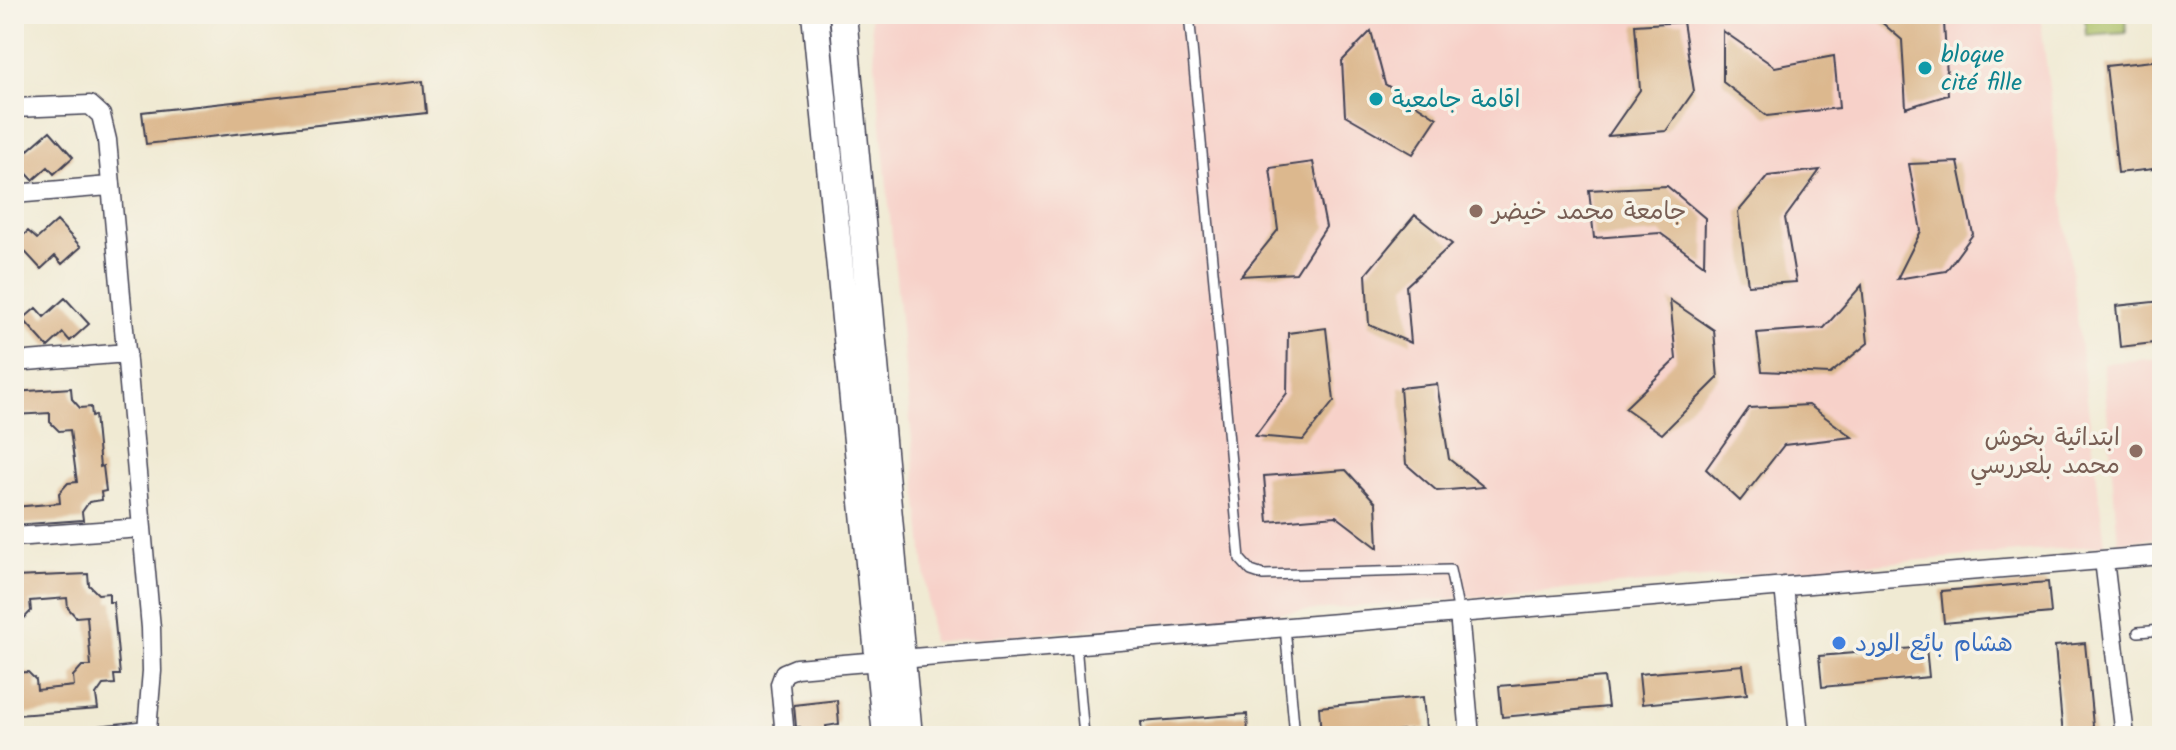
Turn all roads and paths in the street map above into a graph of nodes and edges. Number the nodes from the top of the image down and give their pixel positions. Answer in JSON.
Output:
{"nodes":[{"id":1,"x":815,"y":14,"type":"edge"},
{"id":2,"x":843,"y":14,"type":"edge"},
{"id":3,"x":1189,"y":14,"type":"edge"},
{"id":4,"x":14,"y":108,"type":"edge"},
{"id":5,"x":109,"y":186,"type":"junction"},
{"id":6,"x":14,"y":194,"type":"edge"},
{"id":7,"x":127,"y":353,"type":"junction"},
{"id":8,"x":14,"y":362,"type":"edge"},
{"id":9,"x":142,"y":528,"type":"junction"},
{"id":10,"x":14,"y":537,"type":"edge"},
{"id":11,"x":2162,"y":555,"type":"edge"},
{"id":12,"x":2104,"y":560,"type":"junction"},
{"id":13,"x":1784,"y":586,"type":"junction"},
{"id":14,"x":1459,"y":613,"type":"junction"},
{"id":15,"x":1285,"y":627,"type":"junction"},
{"id":16,"x":2162,"y":630,"type":"edge"},
{"id":17,"x":2138,"y":632,"type":"dead end"},
{"id":18,"x":1076,"y":644,"type":"junction"},
{"id":19,"x":890,"y":660,"type":"junction"},
{"id":20,"x":147,"y":733,"type":"edge"},
{"id":21,"x":94,"y":736,"type":"edge"},
{"id":22,"x":785,"y":736,"type":"edge"},
{"id":23,"x":886,"y":736,"type":"edge"},
{"id":24,"x":909,"y":736,"type":"edge"},
{"id":25,"x":1084,"y":736,"type":"edge"},
{"id":26,"x":1295,"y":736,"type":"edge"},
{"id":27,"x":1470,"y":736,"type":"edge"},
{"id":28,"x":1799,"y":736,"type":"edge"},
{"id":29,"x":2125,"y":736,"type":"edge"}],
"edges":[{"from":1,"to":19,"type":"main road"},
{"from":2,"to":19,"type":"main road"},
{"from":3,"to":14,"type":"lane"},
{"from":4,"to":5,"type":"street"},
{"from":5,"to":6,"type":"street"},
{"from":5,"to":7,"type":"street"},
{"from":7,"to":8,"type":"street"},
{"from":7,"to":9,"type":"street"},
{"from":9,"to":10,"type":"street"},
{"from":9,"to":20,"type":"street"},
{"from":11,"to":12,"type":"street"},
{"from":12,"to":13,"type":"street"},
{"from":12,"to":29,"type":"street"},
{"from":13,"to":14,"type":"street"},
{"from":13,"to":28,"type":"street"},
{"from":14,"to":15,"type":"street"},
{"from":14,"to":27,"type":"street"},
{"from":15,"to":18,"type":"street"},
{"from":15,"to":26,"type":"lane"},
{"from":16,"to":17,"type":"lane"},
{"from":18,"to":19,"type":"street"},
{"from":18,"to":25,"type":"lane"},
{"from":19,"to":22,"type":"street"},
{"from":19,"to":23,"type":"main road"},
{"from":19,"to":24,"type":"main road"},
{"from":20,"to":21,"type":"street"}]}
